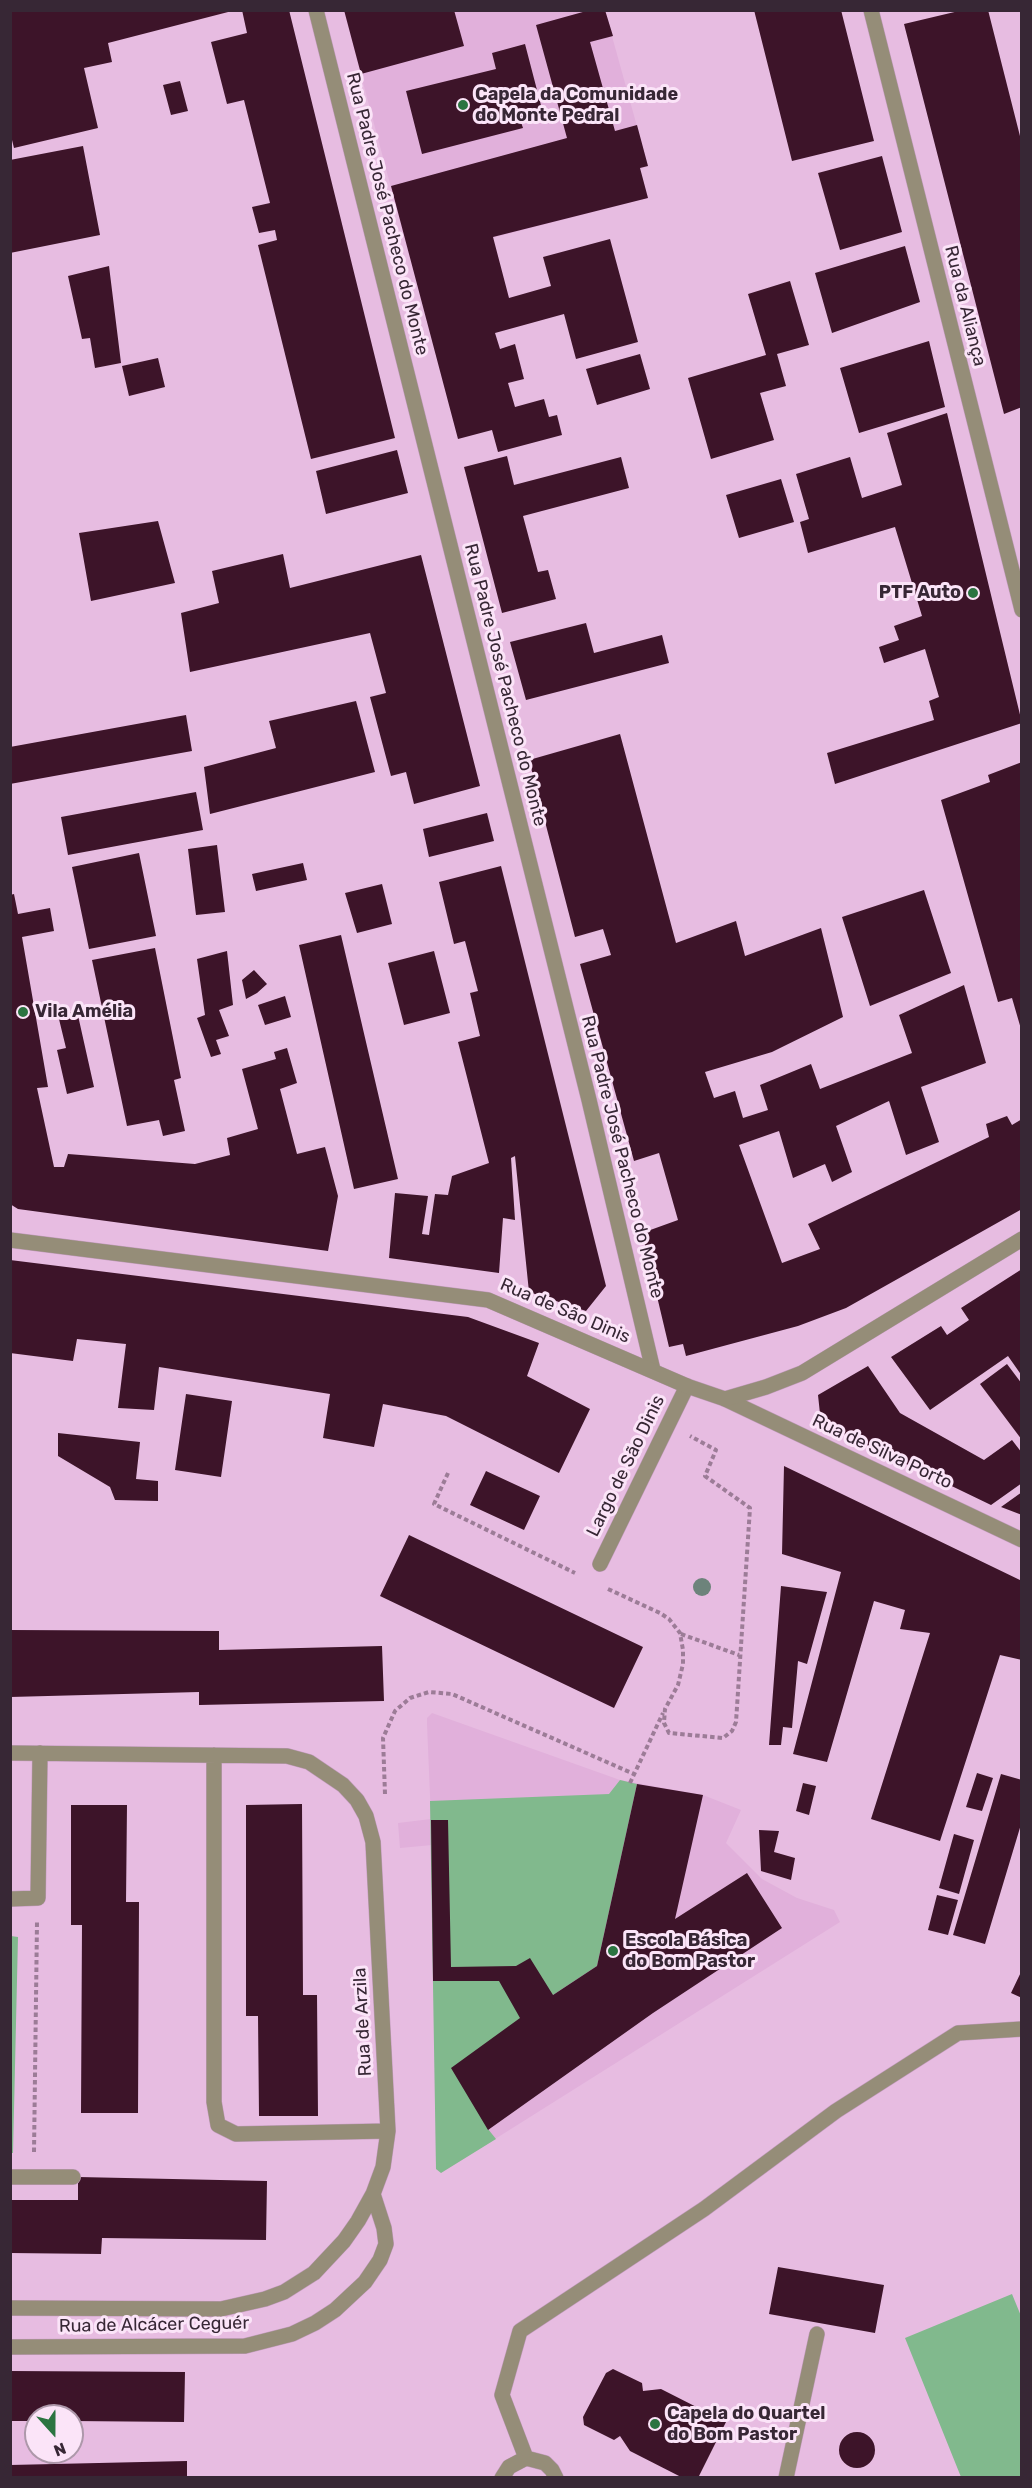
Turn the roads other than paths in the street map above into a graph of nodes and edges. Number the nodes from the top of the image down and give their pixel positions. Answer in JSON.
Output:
{"nodes":[{"id":1,"x":315,"y":10,"type":"edge"},
{"id":2,"x":871,"y":10,"type":"edge"},
{"id":3,"x":1022,"y":610,"type":"edge"},
{"id":4,"x":1022,"y":1239,"type":"edge"},
{"id":5,"x":10,"y":1240,"type":"edge"},
{"id":6,"x":653,"y":1370,"type":"junction"},
{"id":7,"x":687,"y":1386,"type":"junction"},
{"id":8,"x":725,"y":1399,"type":"junction"},
{"id":9,"x":1022,"y":1540,"type":"edge"},
{"id":10,"x":600,"y":1564,"type":"road end"},
{"id":11,"x":10,"y":1753,"type":"edge"},
{"id":12,"x":40,"y":1753,"type":"junction"},
{"id":13,"x":214,"y":1755,"type":"junction"},
{"id":14,"x":10,"y":1899,"type":"edge"},
{"id":15,"x":1022,"y":2029,"type":"edge"},
{"id":16,"x":388,"y":2131,"type":"junction"},
{"id":17,"x":10,"y":2177,"type":"edge"},
{"id":18,"x":73,"y":2177,"type":"dead end"},
{"id":19,"x":373,"y":2194,"type":"junction"},
{"id":20,"x":10,"y":2308,"type":"edge"},
{"id":21,"x":817,"y":2334,"type":"dead end"},
{"id":22,"x":10,"y":2347,"type":"edge"},
{"id":23,"x":526,"y":2458,"type":"junction"},
{"id":24,"x":498,"y":2477,"type":"edge"},
{"id":25,"x":556,"y":2478,"type":"edge"},
{"id":26,"x":786,"y":2478,"type":"edge"}],
"edges":[{"from":1,"to":6,"type":"street","name":"Rua Padre José Pacheco do Monte"},
{"from":2,"to":3,"type":"street","name":"Rua da Aliança"},
{"from":4,"to":8,"type":"street"},
{"from":5,"to":6,"type":"street","name":"Rua de São Dinis"},
{"from":6,"to":7,"type":"street","name":"Rua de São Dinis"},
{"from":7,"to":8,"type":"street","name":"Rua de São Dinis"},
{"from":7,"to":10,"type":"street","name":"Largo de São Dinis"},
{"from":8,"to":9,"type":"street","name":"Rua de Silva Porto"},
{"from":11,"to":12,"type":"street","name":"Rua de Arzila"},
{"from":12,"to":13,"type":"street","name":"Rua de Arzila"},
{"from":12,"to":14,"type":"street"},
{"from":13,"to":16,"type":"street","name":"Rua de Arzila"},
{"from":13,"to":16,"type":"street"},
{"from":15,"to":23,"type":"street"},
{"from":16,"to":19,"type":"street","name":"Rua de Arzila"},
{"from":17,"to":18,"type":"street"},
{"from":19,"to":20,"type":"street","name":"Rua de Arzila"},
{"from":19,"to":22,"type":"street","name":"Rua de Alcácer Ceguér"},
{"from":21,"to":26,"type":"street"},
{"from":23,"to":24,"type":"street"},
{"from":23,"to":25,"type":"street"}]}
